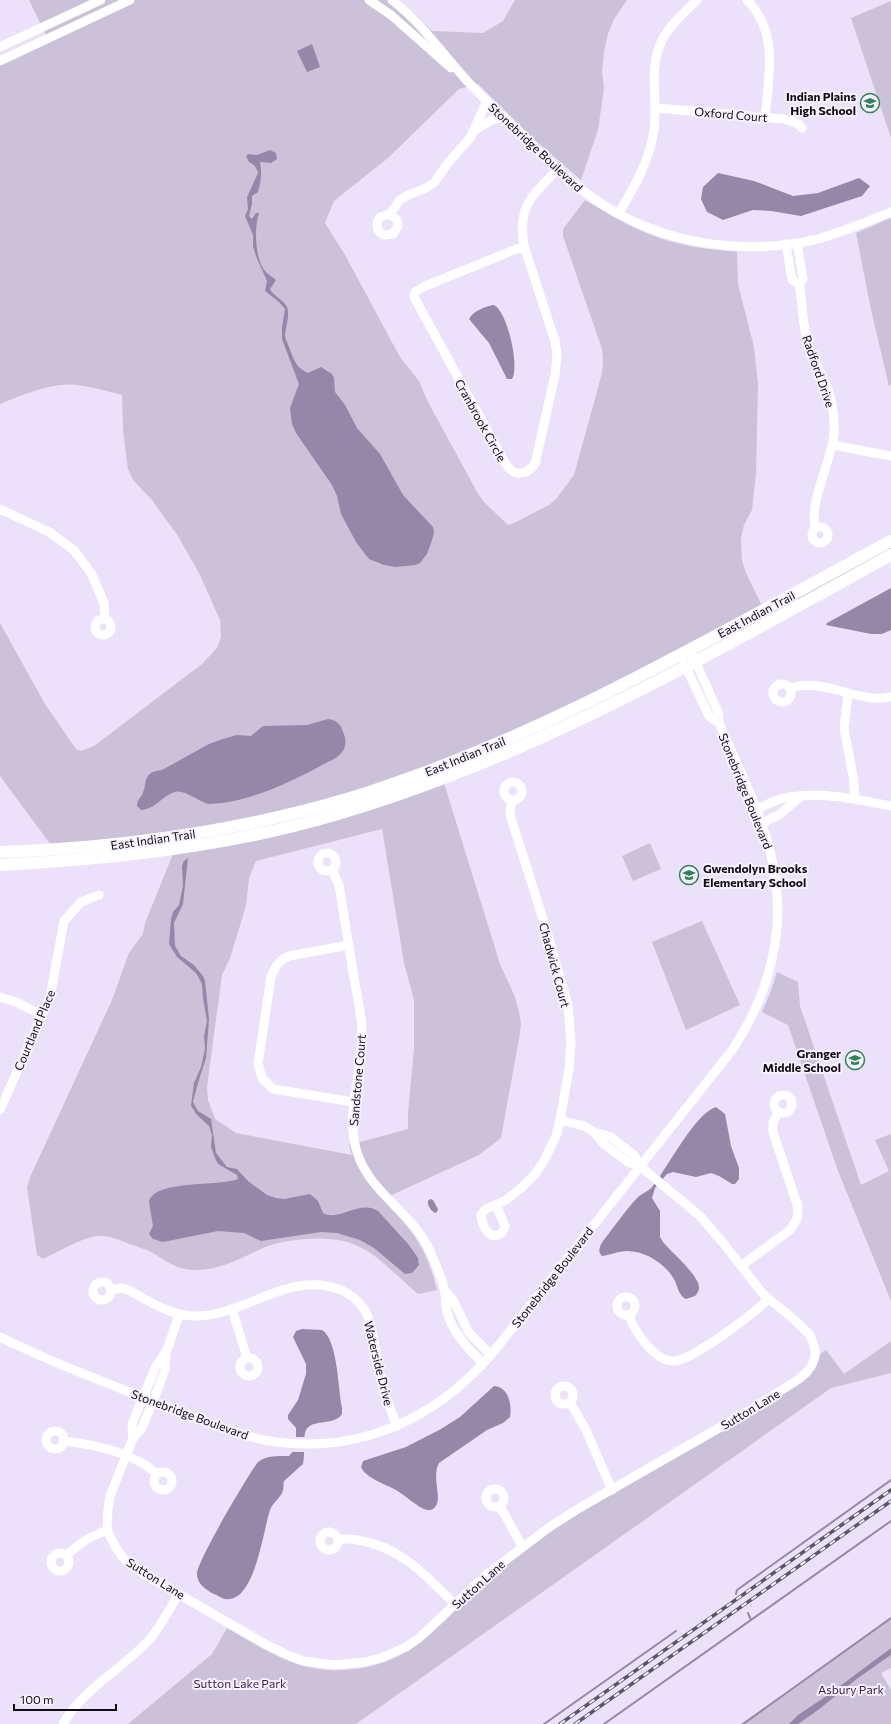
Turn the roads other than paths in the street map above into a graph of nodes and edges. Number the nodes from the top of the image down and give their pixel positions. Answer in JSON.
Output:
{"nodes":[{"id":1,"x":101,"y":0,"type":"edge"},
{"id":2,"x":130,"y":0,"type":"edge"},
{"id":3,"x":369,"y":0,"type":"edge"},
{"id":4,"x":392,"y":0,"type":"edge"},
{"id":5,"x":697,"y":0,"type":"edge"},
{"id":6,"x":747,"y":0,"type":"edge"},
{"id":7,"x":0,"y":47,"type":"edge"},
{"id":8,"x":0,"y":61,"type":"edge"},
{"id":9,"x":464,"y":76,"type":"junction"},
{"id":10,"x":487,"y":101,"type":"junction"},
{"id":11,"x":656,"y":108,"type":"junction"},
{"id":12,"x":765,"y":117,"type":"junction"},
{"id":13,"x":505,"y":118,"type":"junction"},
{"id":14,"x":802,"y":128,"type":"dead end"},
{"id":15,"x":474,"y":130,"type":"junction"},
{"id":16,"x":558,"y":170,"type":"junction"},
{"id":17,"x":891,"y":212,"type":"edge"},
{"id":18,"x":390,"y":214,"type":"dead end"},
{"id":19,"x":618,"y":214,"type":"junction"},
{"id":20,"x":797,"y":243,"type":"junction"},
{"id":21,"x":786,"y":244,"type":"junction"},
{"id":22,"x":524,"y":246,"type":"junction"},
{"id":23,"x":799,"y":284,"type":"junction"},
{"id":24,"x":833,"y":445,"type":"junction"},
{"id":25,"x":891,"y":456,"type":"edge"},
{"id":26,"x":0,"y":509,"type":"edge"},
{"id":27,"x":816,"y":528,"type":"dead end"},
{"id":28,"x":891,"y":541,"type":"edge"},
{"id":29,"x":891,"y":555,"type":"edge"},
{"id":30,"x":105,"y":619,"type":"dead end"},
{"id":31,"x":685,"y":652,"type":"junction"},
{"id":32,"x":691,"y":664,"type":"junction"},
{"id":33,"x":790,"y":688,"type":"dead end"},
{"id":34,"x":848,"y":693,"type":"junction"},
{"id":35,"x":891,"y":697,"type":"edge"},
{"id":36,"x":801,"y":796,"type":"junction"},
{"id":37,"x":855,"y":798,"type":"junction"},
{"id":38,"x":512,"y":800,"type":"dead end"},
{"id":39,"x":891,"y":806,"type":"edge"},
{"id":40,"x":756,"y":809,"type":"junction"},
{"id":41,"x":762,"y":823,"type":"junction"},
{"id":42,"x":0,"y":852,"type":"edge"},
{"id":43,"x":0,"y":865,"type":"edge"},
{"id":44,"x":332,"y":870,"type":"dead end"},
{"id":45,"x":99,"y":895,"type":"dead end"},
{"id":46,"x":349,"y":945,"type":"junction"},
{"id":47,"x":0,"y":997,"type":"edge"},
{"id":48,"x":42,"y":1016,"type":"junction"},
{"id":49,"x":354,"y":1102,"type":"junction"},
{"id":50,"x":0,"y":1110,"type":"edge"},
{"id":51,"x":778,"y":1112,"type":"dead end"},
{"id":52,"x":560,"y":1120,"type":"junction"},
{"id":53,"x":640,"y":1166,"type":"junction"},
{"id":54,"x":496,"y":1205,"type":"dead end"},
{"id":55,"x":741,"y":1266,"type":"junction"},
{"id":56,"x":444,"y":1289,"type":"junction"},
{"id":57,"x":111,"y":1290,"type":"dead end"},
{"id":58,"x":768,"y":1300,"type":"junction"},
{"id":59,"x":232,"y":1310,"type":"junction"},
{"id":60,"x":179,"y":1315,"type":"junction"},
{"id":61,"x":629,"y":1315,"type":"dead end"},
{"id":62,"x":1,"y":1339,"type":"edge"},
{"id":63,"x":167,"y":1350,"type":"junction"},
{"id":64,"x":491,"y":1355,"type":"junction"},
{"id":65,"x":247,"y":1358,"type":"dead end"},
{"id":66,"x":483,"y":1363,"type":"junction"},
{"id":67,"x":143,"y":1398,"type":"junction"},
{"id":68,"x":153,"y":1402,"type":"junction"},
{"id":69,"x":570,"y":1402,"type":"dead end"},
{"id":70,"x":397,"y":1426,"type":"junction"},
{"id":71,"x":133,"y":1438,"type":"junction"},
{"id":72,"x":64,"y":1441,"type":"dead end"},
{"id":73,"x":127,"y":1456,"type":"junction"},
{"id":74,"x":157,"y":1474,"type":"dead end"},
{"id":75,"x":612,"y":1490,"type":"junction"},
{"id":76,"x":500,"y":1506,"type":"dead end"},
{"id":77,"x":107,"y":1530,"type":"junction"},
{"id":78,"x":338,"y":1540,"type":"dead end"},
{"id":79,"x":522,"y":1546,"type":"junction"},
{"id":80,"x":66,"y":1555,"type":"dead end"},
{"id":81,"x":178,"y":1594,"type":"junction"},
{"id":82,"x":455,"y":1604,"type":"junction"},
{"id":83,"x":63,"y":1724,"type":"edge"}],
"edges":[{"from":1,"to":7,"type":"street"},
{"from":2,"to":8,"type":"street"},
{"from":3,"to":9,"type":"street","name":"Stonebridge Boulevard"},
{"from":4,"to":9,"type":"street","name":"Stonebridge Boulevard"},
{"from":5,"to":11,"type":"street"},
{"from":6,"to":12,"type":"street"},
{"from":9,"to":10,"type":"street","name":"Stonebridge Boulevard"},
{"from":10,"to":13,"type":"street","name":"Stonebridge Boulevard"},
{"from":10,"to":15,"type":"street"},
{"from":11,"to":12,"type":"street","name":"Oxford Court"},
{"from":11,"to":19,"type":"street"},
{"from":12,"to":14,"type":"street","name":"Oxford Court"},
{"from":13,"to":15,"type":"street"},
{"from":13,"to":16,"type":"street","name":"Stonebridge Boulevard"},
{"from":15,"to":18,"type":"street"},
{"from":16,"to":19,"type":"street","name":"Stonebridge Boulevard"},
{"from":16,"to":22,"type":"street","name":"Cranbrook Circle"},
{"from":17,"to":20,"type":"street","name":"Stonebridge Boulevard"},
{"from":19,"to":21,"type":"street","name":"Stonebridge Boulevard"},
{"from":20,"to":21,"type":"street","name":"Stonebridge Boulevard"},
{"from":20,"to":23,"type":"street","name":"Radford Drive"},
{"from":21,"to":23,"type":"street","name":"Radford Drive"},
{"from":22,"to":22,"type":"street","name":"Cranbrook Circle"},
{"from":23,"to":24,"type":"street","name":"Radford Drive"},
{"from":24,"to":25,"type":"street"},
{"from":24,"to":27,"type":"street","name":"Radford Drive"},
{"from":26,"to":30,"type":"street"},
{"from":28,"to":31,"type":"main road","name":"East Indian Trail"},
{"from":29,"to":32,"type":"main road","name":"East Indian Trail"},
{"from":31,"to":32,"type":"street","name":"Stonebridge Boulevard"},
{"from":31,"to":42,"type":"main road","name":"East Indian Trail"},
{"from":32,"to":40,"type":"street","name":"Stonebridge Boulevard"},
{"from":32,"to":43,"type":"main road","name":"East Indian Trail"},
{"from":33,"to":34,"type":"street"},
{"from":34,"to":35,"type":"street"},
{"from":34,"to":37,"type":"street"},
{"from":36,"to":37,"type":"street"},
{"from":36,"to":40,"type":"street"},
{"from":36,"to":41,"type":"street"},
{"from":37,"to":39,"type":"street"},
{"from":38,"to":52,"type":"street","name":"Chadwick Court"},
{"from":40,"to":41,"type":"street","name":"Stonebridge Boulevard"},
{"from":41,"to":53,"type":"street","name":"Stonebridge Boulevard"},
{"from":44,"to":46,"type":"street","name":"Sandstone Court"},
{"from":45,"to":48,"type":"street","name":"Courtland Place"},
{"from":46,"to":49,"type":"street","name":"Sandstone Court"},
{"from":46,"to":49,"type":"street"},
{"from":47,"to":48,"type":"street"},
{"from":48,"to":50,"type":"street","name":"Courtland Place"},
{"from":49,"to":56,"type":"street","name":"Sandstone Court"},
{"from":51,"to":55,"type":"street"},
{"from":52,"to":53,"type":"street","name":"Sutton Lane"},
{"from":52,"to":54,"type":"street","name":"Chadwick Court"},
{"from":53,"to":55,"type":"street","name":"Sutton Lane"},
{"from":53,"to":64,"type":"street","name":"Stonebridge Boulevard"},
{"from":55,"to":58,"type":"street","name":"Sutton Lane"},
{"from":56,"to":64,"type":"street","name":"Sandstone Court"},
{"from":56,"to":66,"type":"street","name":"Sandstone Court"},
{"from":57,"to":60,"type":"street","name":"Waterside Drive"},
{"from":58,"to":61,"type":"street"},
{"from":58,"to":75,"type":"street","name":"Sutton Lane"},
{"from":59,"to":60,"type":"street","name":"Waterside Drive"},
{"from":59,"to":65,"type":"street"},
{"from":59,"to":70,"type":"street","name":"Waterside Drive"},
{"from":60,"to":63,"type":"street"},
{"from":62,"to":67,"type":"street","name":"Stonebridge Boulevard"},
{"from":63,"to":67,"type":"street"},
{"from":63,"to":68,"type":"street"},
{"from":64,"to":66,"type":"street","name":"Stonebridge Boulevard"},
{"from":66,"to":70,"type":"street","name":"Stonebridge Boulevard"},
{"from":67,"to":68,"type":"street","name":"Stonebridge Boulevard"},
{"from":67,"to":71,"type":"street"},
{"from":68,"to":70,"type":"street","name":"Stonebridge Boulevard"},
{"from":68,"to":71,"type":"street"},
{"from":69,"to":75,"type":"street"},
{"from":71,"to":73,"type":"street"},
{"from":72,"to":73,"type":"street"},
{"from":73,"to":74,"type":"street"},
{"from":73,"to":77,"type":"street"},
{"from":75,"to":79,"type":"street","name":"Sutton Lane"},
{"from":76,"to":79,"type":"street"},
{"from":77,"to":80,"type":"street"},
{"from":77,"to":81,"type":"street","name":"Sutton Lane"},
{"from":78,"to":82,"type":"street"},
{"from":79,"to":82,"type":"street","name":"Sutton Lane"},
{"from":81,"to":82,"type":"street","name":"Sutton Lane"},
{"from":81,"to":83,"type":"street"}]}
